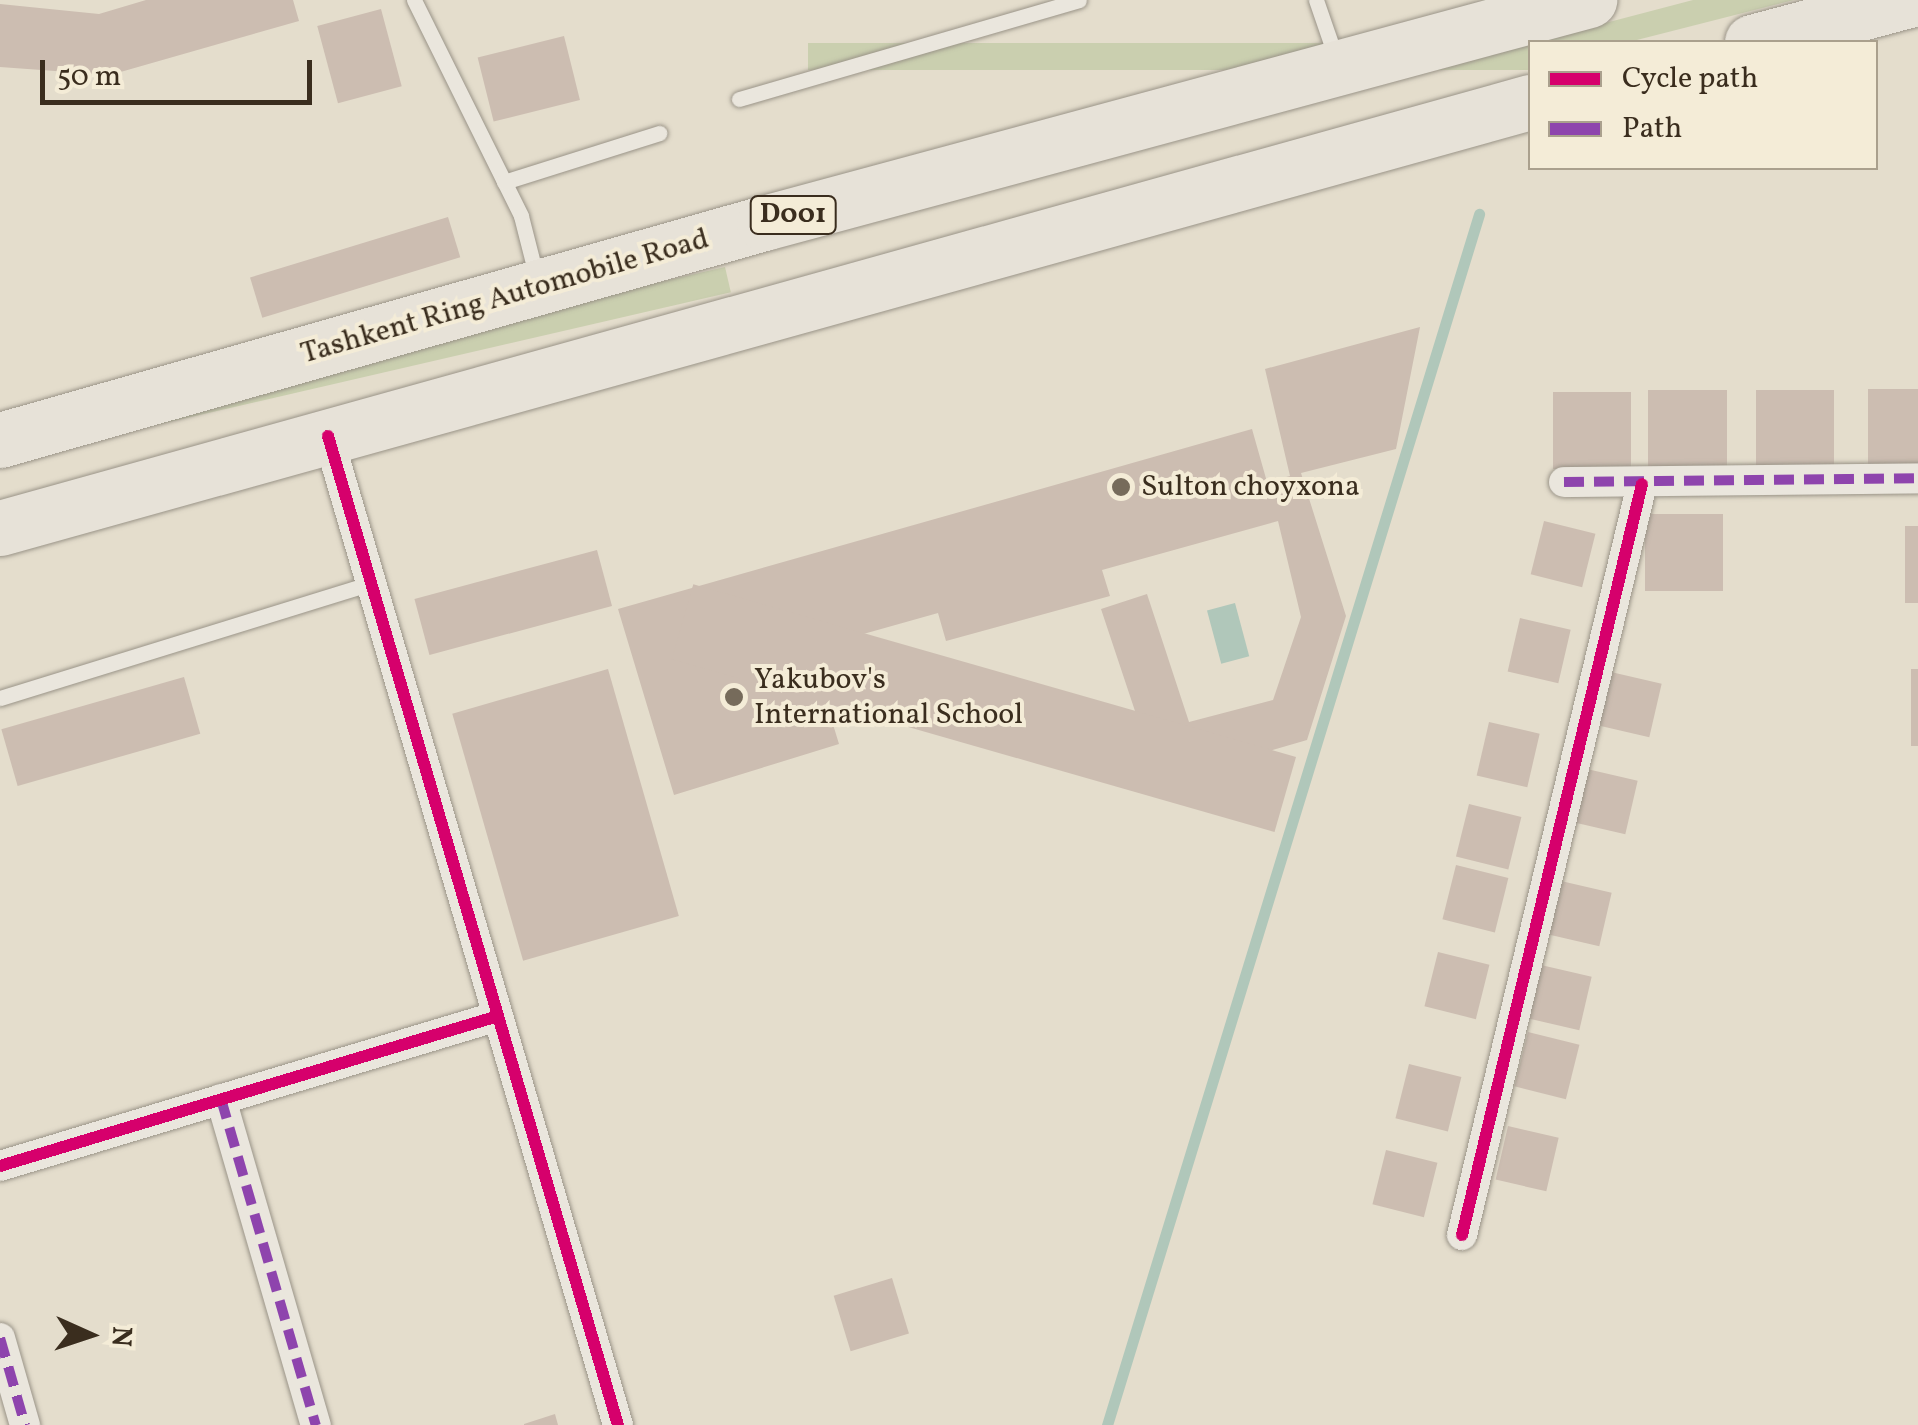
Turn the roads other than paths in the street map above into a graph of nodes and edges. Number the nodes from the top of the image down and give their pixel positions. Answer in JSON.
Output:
{"nodes":[{"id":1,"x":414,"y":0,"type":"edge"},
{"id":2,"x":1079,"y":0,"type":"edge"},
{"id":3,"x":1316,"y":0,"type":"edge"},
{"id":4,"x":1589,"y":0,"type":"edge"},
{"id":5,"x":1909,"y":0,"type":"edge"},
{"id":6,"x":1759,"y":40,"type":"edge"},
{"id":7,"x":1339,"y":68,"type":"junction"},
{"id":8,"x":739,"y":99,"type":"dead end"},
{"id":9,"x":1528,"y":103,"type":"edge"},
{"id":10,"x":659,"y":134,"type":"dead end"},
{"id":11,"x":504,"y":182,"type":"junction"},
{"id":12,"x":764,"y":223,"type":"junction"},
{"id":13,"x":539,"y":287,"type":"junction"},
{"id":14,"x":788,"y":306,"type":"junction"},
{"id":15,"x":328,"y":436,"type":"junction"},
{"id":16,"x":0,"y":440,"type":"edge"},
{"id":17,"x":1918,"y":478,"type":"edge"},
{"id":18,"x":1564,"y":482,"type":"dead end"},
{"id":19,"x":1642,"y":484,"type":"junction"},
{"id":20,"x":0,"y":528,"type":"edge"},
{"id":21,"x":371,"y":583,"type":"junction"},
{"id":22,"x":0,"y":698,"type":"edge"},
{"id":23,"x":498,"y":1016,"type":"junction"},
{"id":24,"x":221,"y":1099,"type":"junction"},
{"id":25,"x":0,"y":1166,"type":"edge"},
{"id":26,"x":1462,"y":1234,"type":"dead end"},
{"id":27,"x":0,"y":1338,"type":"edge"},
{"id":28,"x":25,"y":1425,"type":"edge"},
{"id":29,"x":316,"y":1425,"type":"edge"},
{"id":30,"x":618,"y":1425,"type":"edge"}],
"edges":[{"from":1,"to":11,"type":"lane"},
{"from":2,"to":8,"type":"lane"},
{"from":3,"to":7,"type":"lane"},
{"from":4,"to":7,"type":"highway","name":"Tashkent Ring Automobile Road","number":"D001"},
{"from":5,"to":6,"type":"highway"},
{"from":7,"to":12,"type":"highway","name":"Tashkent Ring Automobile Road","number":"D001"},
{"from":9,"to":14,"type":"highway"},
{"from":10,"to":11,"type":"lane"},
{"from":11,"to":13,"type":"lane"},
{"from":12,"to":13,"type":"highway","name":"Tashkent Ring Automobile Road","number":"D001"},
{"from":12,"to":14,"type":"highway"},
{"from":13,"to":16,"type":"highway","name":"Tashkent Ring Automobile Road","number":"D001"},
{"from":14,"to":15,"type":"highway"},
{"from":15,"to":20,"type":"highway"},
{"from":15,"to":21,"type":"street"},
{"from":17,"to":19,"type":"street"},
{"from":18,"to":19,"type":"street"},
{"from":19,"to":26,"type":"street"},
{"from":21,"to":22,"type":"lane"},
{"from":21,"to":23,"type":"street"},
{"from":23,"to":24,"type":"street"},
{"from":23,"to":30,"type":"street"},
{"from":24,"to":25,"type":"street"},
{"from":24,"to":29,"type":"street"},
{"from":27,"to":28,"type":"street"}]}
